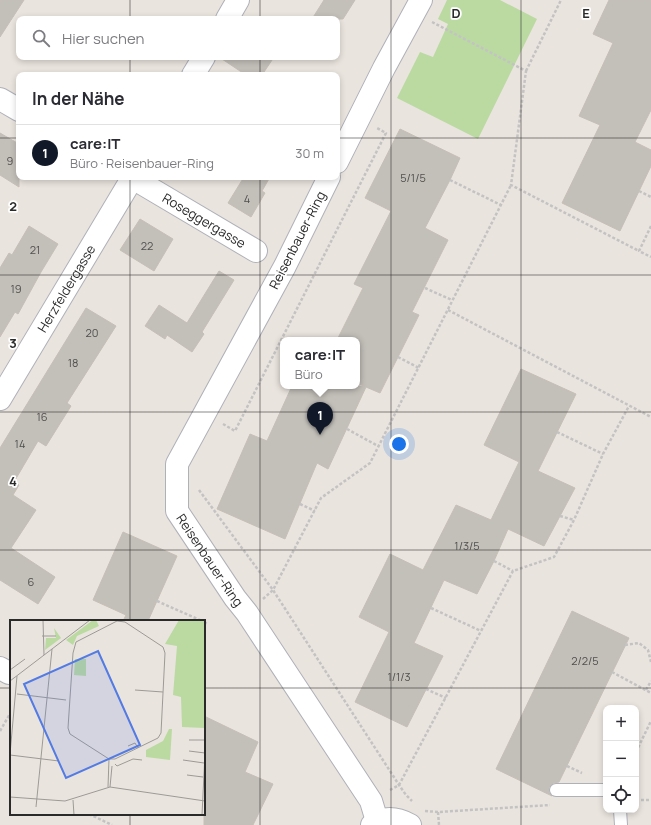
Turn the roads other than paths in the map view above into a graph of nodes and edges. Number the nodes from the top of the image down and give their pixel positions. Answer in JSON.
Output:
{"nodes":[{"id":1,"x":238,"y":0,"type":"edge"},
{"id":2,"x":417,"y":6,"type":"edge"},
{"id":3,"x":229,"y":16,"type":"edge"},
{"id":4,"x":202,"y":60,"type":"edge"},
{"id":5,"x":195,"y":72,"type":"edge"},
{"id":6,"x":0,"y":98,"type":"edge"},
{"id":7,"x":16,"y":108,"type":"edge"},
{"id":8,"x":340,"y":156,"type":"edge"},
{"id":9,"x":130,"y":180,"type":"edge"},
{"id":10,"x":137,"y":180,"type":"edge"},
{"id":11,"x":328,"y":180,"type":"edge"},
{"id":12,"x":256,"y":251,"type":"dead end"},
{"id":13,"x":0,"y":399,"type":"edge"},
{"id":14,"x":556,"y":790,"type":"dead end"},
{"id":15,"x":603,"y":790,"type":"edge"},
{"id":16,"x":416,"y":813,"type":"edge"},
{"id":17,"x":620,"y":813,"type":"edge"},
{"id":18,"x":375,"y":823,"type":"edge"},
{"id":19,"x":620,"y":825,"type":"edge"}],
"edges":[{"from":1,"to":3,"type":"street"},
{"from":2,"to":8,"type":"street"},
{"from":4,"to":5,"type":"street"},
{"from":6,"to":7,"type":"street"},
{"from":9,"to":13,"type":"street","name":"Herzfeldergasse"},
{"from":10,"to":12,"type":"street","name":"Roseggergasse"},
{"from":11,"to":18,"type":"street","name":"Reisenbauer-Ring"},
{"from":14,"to":15,"type":"lane"},
{"from":16,"to":18,"type":"street","name":"Reisenbauer-Ring"},
{"from":17,"to":19,"type":"lane"}]}
